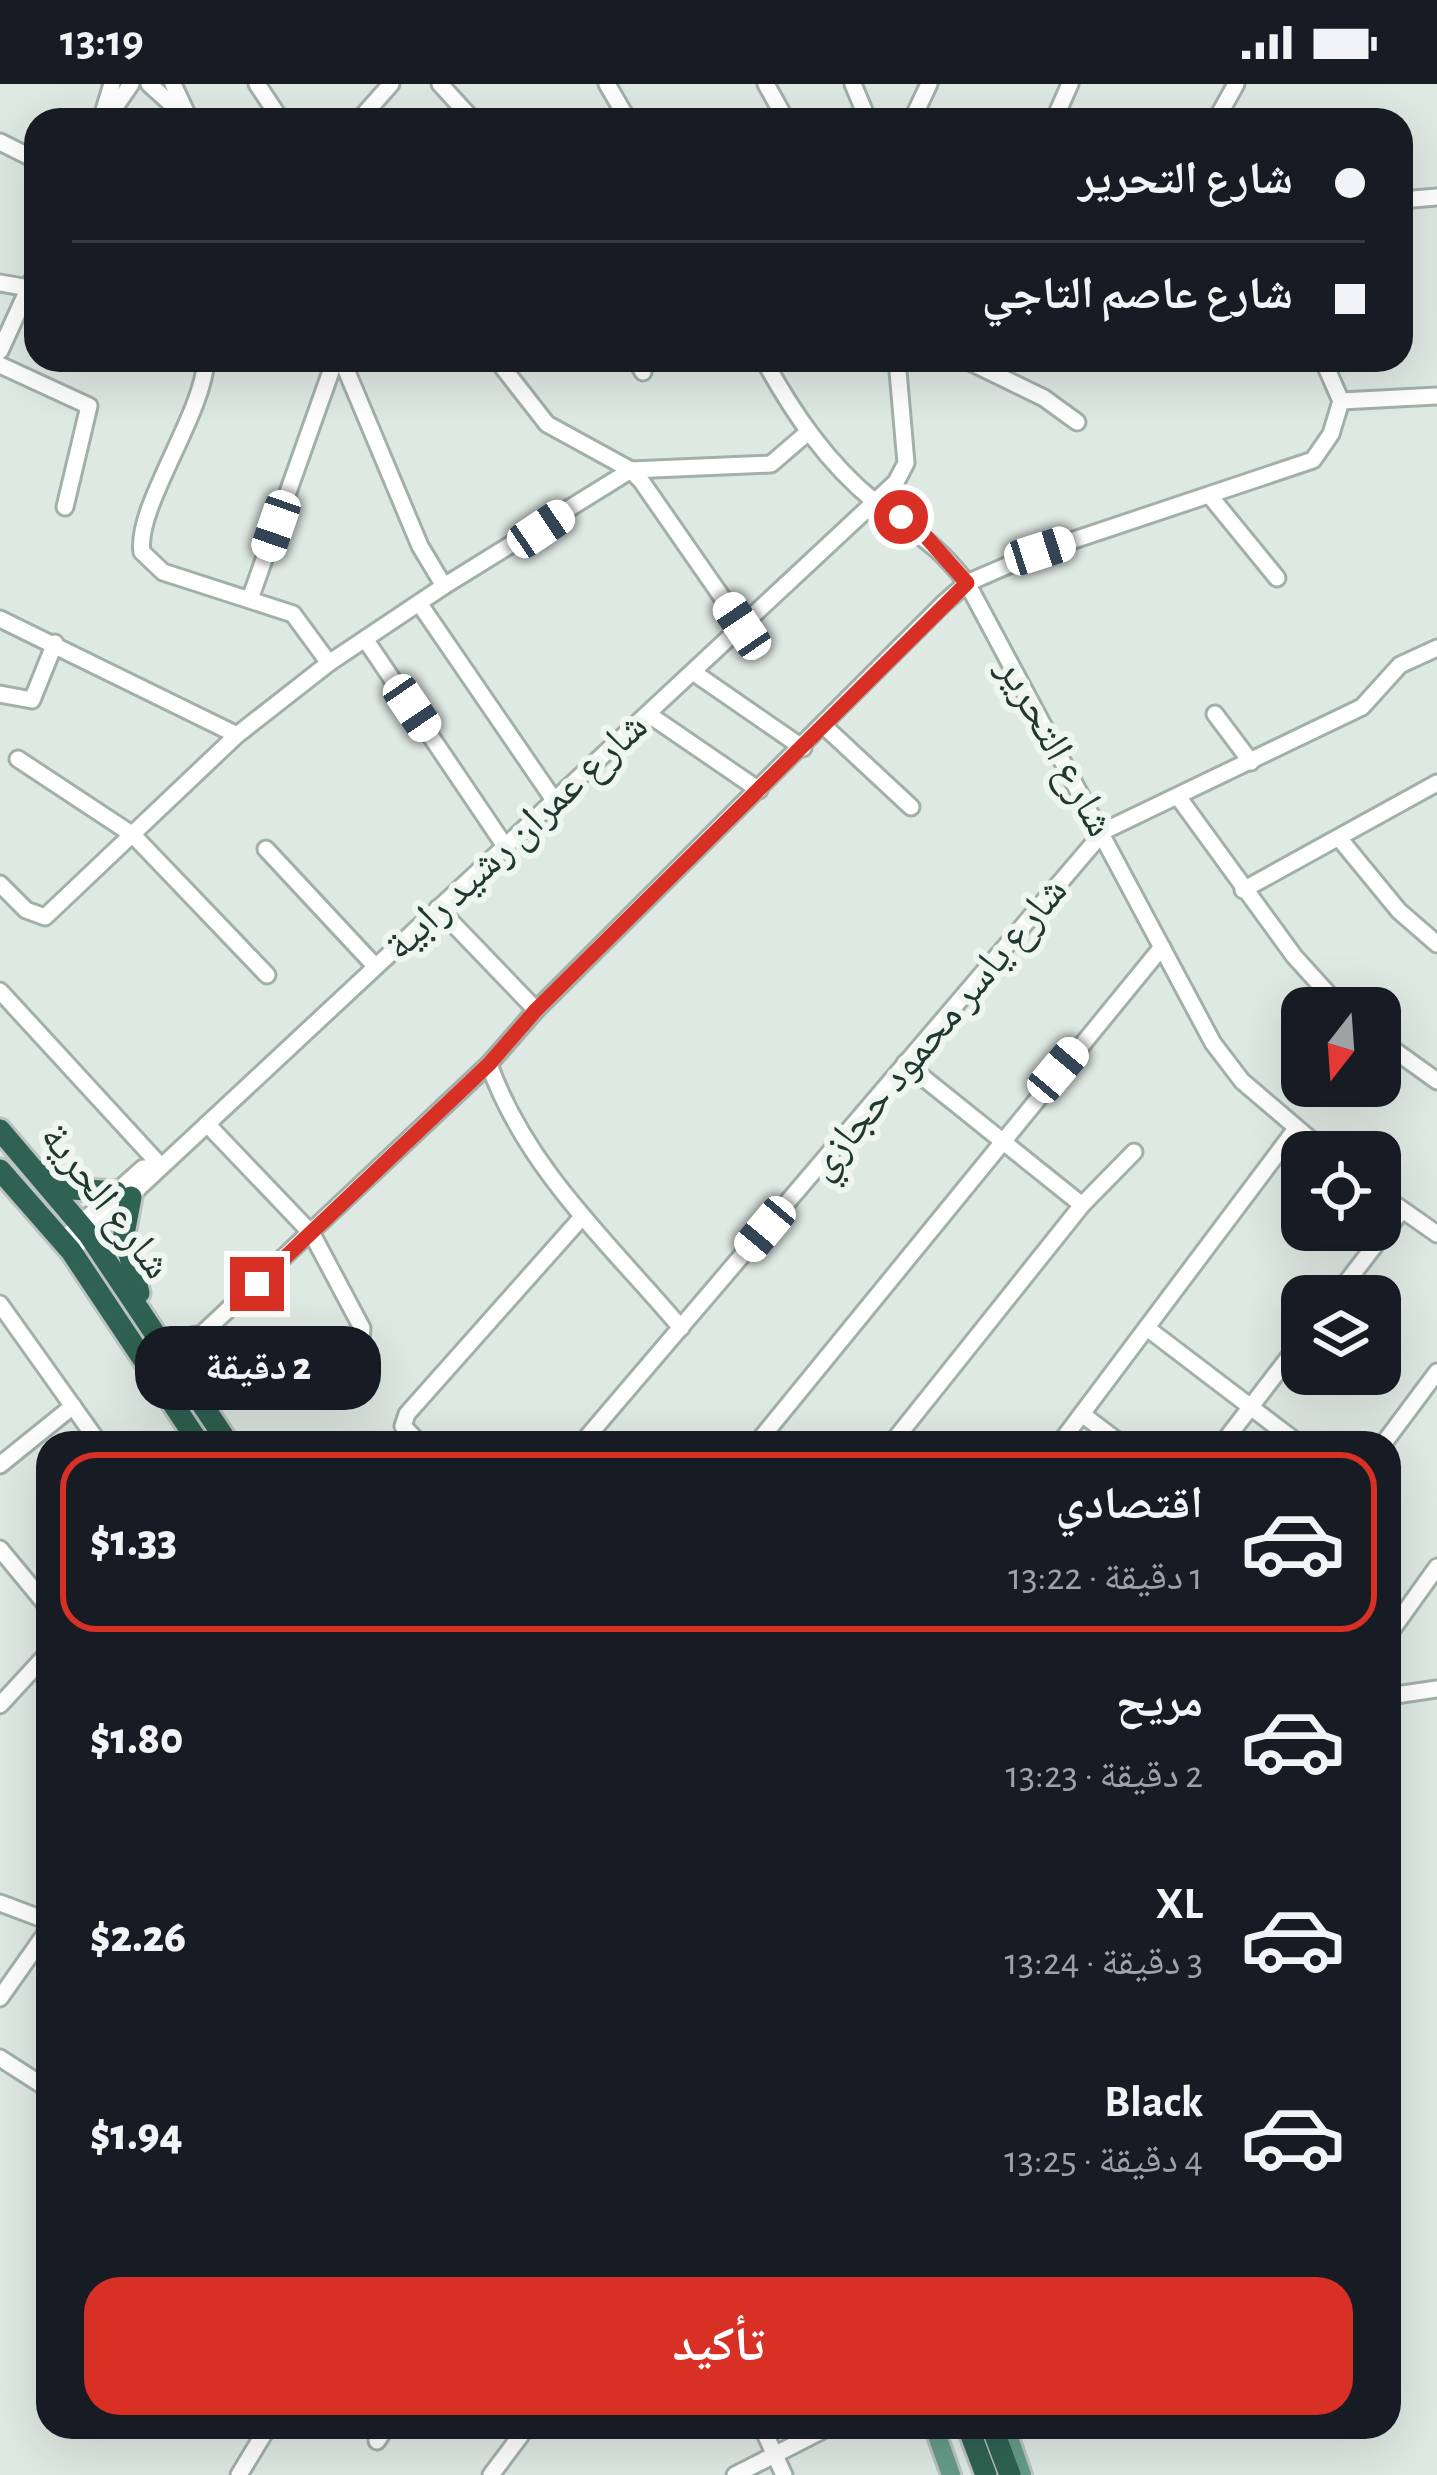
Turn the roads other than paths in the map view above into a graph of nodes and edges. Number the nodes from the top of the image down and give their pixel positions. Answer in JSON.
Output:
{"nodes":[{"id":1,"x":149,"y":84,"type":"edge"},
{"id":2,"x":391,"y":84,"type":"edge"},
{"id":3,"x":440,"y":84,"type":"edge"},
{"id":4,"x":176,"y":108,"type":"edge"},
{"id":5,"x":370,"y":108,"type":"edge"},
{"id":6,"x":462,"y":108,"type":"edge"},
{"id":7,"x":24,"y":298,"type":"edge"},
{"id":8,"x":0,"y":350,"type":"edge"},
{"id":9,"x":0,"y":365,"type":"edge"},
{"id":10,"x":202,"y":372,"type":"edge"},
{"id":11,"x":335,"y":372,"type":"edge"},
{"id":12,"x":344,"y":372,"type":"edge"},
{"id":13,"x":506,"y":372,"type":"edge"},
{"id":14,"x":771,"y":372,"type":"edge"},
{"id":15,"x":898,"y":372,"type":"edge"},
{"id":16,"x":991,"y":372,"type":"edge"},
{"id":17,"x":1328,"y":372,"type":"edge"},
{"id":18,"x":1437,"y":396,"type":"edge"},
{"id":19,"x":1341,"y":401,"type":"junction"},
{"id":20,"x":1077,"y":422,"type":"dead end"},
{"id":21,"x":807,"y":433,"type":"junction"},
{"id":22,"x":631,"y":470,"type":"junction"},
{"id":23,"x":1210,"y":496,"type":"junction"},
{"id":24,"x":876,"y":503,"type":"junction"},
{"id":25,"x":65,"y":507,"type":"dead end"},
{"id":26,"x":1277,"y":578,"type":"dead end"},
{"id":27,"x":967,"y":583,"type":"junction"},
{"id":28,"x":444,"y":586,"type":"junction"},
{"id":29,"x":250,"y":599,"type":"junction"},
{"id":30,"x":419,"y":603,"type":"junction"},
{"id":31,"x":0,"y":620,"type":"edge"},
{"id":32,"x":742,"y":626,"type":"junction"},
{"id":33,"x":365,"y":639,"type":"junction"},
{"id":34,"x":55,"y":643,"type":"junction"},
{"id":35,"x":1437,"y":648,"type":"edge"},
{"id":36,"x":329,"y":663,"type":"junction"},
{"id":37,"x":693,"y":672,"type":"junction"},
{"id":38,"x":0,"y":694,"type":"edge"},
{"id":39,"x":648,"y":714,"type":"junction"},
{"id":40,"x":1215,"y":714,"type":"dead end"},
{"id":41,"x":824,"y":726,"type":"junction"},
{"id":42,"x":237,"y":735,"type":"junction"},
{"id":43,"x":803,"y":748,"type":"junction"},
{"id":44,"x":18,"y":759,"type":"dead end"},
{"id":45,"x":1251,"y":762,"type":"junction"},
{"id":46,"x":1437,"y":783,"type":"edge"},
{"id":47,"x":760,"y":790,"type":"junction"},
{"id":48,"x":1179,"y":798,"type":"junction"},
{"id":49,"x":554,"y":800,"type":"junction"},
{"id":50,"x":910,"y":807,"type":"dead end"},
{"id":51,"x":1104,"y":831,"type":"junction"},
{"id":52,"x":133,"y":835,"type":"junction"},
{"id":53,"x":1339,"y":838,"type":"junction"},
{"id":54,"x":505,"y":846,"type":"junction"},
{"id":55,"x":266,"y":850,"type":"dead end"},
{"id":56,"x":0,"y":884,"type":"edge"},
{"id":57,"x":1243,"y":890,"type":"junction"},
{"id":58,"x":438,"y":908,"type":"junction"},
{"id":59,"x":1437,"y":944,"type":"edge"},
{"id":60,"x":1162,"y":947,"type":"junction"},
{"id":61,"x":375,"y":965,"type":"junction"},
{"id":62,"x":267,"y":975,"type":"dead end"},
{"id":63,"x":1324,"y":987,"type":"edge"},
{"id":64,"x":0,"y":991,"type":"edge"},
{"id":65,"x":536,"y":1010,"type":"junction"},
{"id":66,"x":1401,"y":1055,"type":"edge"},
{"id":67,"x":489,"y":1064,"type":"junction"},
{"id":68,"x":905,"y":1064,"type":"junction"},
{"id":69,"x":1437,"y":1081,"type":"edge"},
{"id":70,"x":207,"y":1124,"type":"junction"},
{"id":71,"x":0,"y":1130,"type":"edge"},
{"id":72,"x":1295,"y":1130,"type":"joint"},
{"id":73,"x":1003,"y":1139,"type":"junction"},
{"id":74,"x":1134,"y":1152,"type":"dead end"},
{"id":75,"x":24,"y":1155,"type":"junction"},
{"id":76,"x":157,"y":1166,"type":"junction"},
{"id":77,"x":0,"y":1170,"type":"edge"},
{"id":78,"x":123,"y":1194,"type":"junction"},
{"id":79,"x":1082,"y":1205,"type":"junction"},
{"id":80,"x":1402,"y":1210,"type":"joint"},
{"id":81,"x":582,"y":1217,"type":"junction"},
{"id":82,"x":85,"y":1230,"type":"junction"},
{"id":83,"x":311,"y":1234,"type":"junction"},
{"id":84,"x":1437,"y":1234,"type":"edge"},
{"id":85,"x":67,"y":1245,"type":"junction"},
{"id":86,"x":1352,"y":1275,"type":"edge"},
{"id":87,"x":0,"y":1304,"type":"edge"},
{"id":88,"x":147,"y":1316,"type":"junction"},
{"id":89,"x":681,"y":1328,"type":"junction"},
{"id":90,"x":1147,"y":1328,"type":"junction"},
{"id":91,"x":202,"y":1334,"type":"junction"},
{"id":92,"x":162,"y":1341,"type":"junction"},
{"id":93,"x":1281,"y":1368,"type":"edge"},
{"id":94,"x":1437,"y":1372,"type":"edge"},
{"id":95,"x":185,"y":1376,"type":"junction"},
{"id":96,"x":309,"y":1392,"type":"dead end"},
{"id":97,"x":73,"y":1406,"type":"junction"},
{"id":98,"x":1252,"y":1406,"type":"junction"},
{"id":99,"x":1082,"y":1414,"type":"junction"},
{"id":100,"x":42,"y":1431,"type":"edge"},
{"id":101,"x":91,"y":1431,"type":"edge"},
{"id":102,"x":192,"y":1431,"type":"edge"},
{"id":103,"x":220,"y":1431,"type":"edge"},
{"id":104,"x":408,"y":1431,"type":"edge"},
{"id":105,"x":592,"y":1431,"type":"edge"},
{"id":106,"x":767,"y":1431,"type":"edge"},
{"id":107,"x":902,"y":1431,"type":"edge"},
{"id":108,"x":1069,"y":1431,"type":"edge"},
{"id":109,"x":1104,"y":1431,"type":"edge"},
{"id":110,"x":1232,"y":1431,"type":"edge"},
{"id":111,"x":1283,"y":1431,"type":"edge"},
{"id":112,"x":1393,"y":1431,"type":"edge"},
{"id":113,"x":36,"y":1436,"type":"edge"},
{"id":114,"x":0,"y":1465,"type":"edge"},
{"id":115,"x":0,"y":1549,"type":"edge"},
{"id":116,"x":1437,"y":1567,"type":"edge"},
{"id":117,"x":36,"y":1592,"type":"edge"},
{"id":118,"x":1401,"y":1617,"type":"edge"},
{"id":119,"x":36,"y":1666,"type":"edge"},
{"id":120,"x":1437,"y":1689,"type":"edge"},
{"id":121,"x":1401,"y":1694,"type":"edge"},
{"id":122,"x":0,"y":1705,"type":"edge"},
{"id":123,"x":0,"y":1903,"type":"edge"},
{"id":124,"x":36,"y":1920,"type":"edge"},
{"id":125,"x":36,"y":1944,"type":"edge"},
{"id":126,"x":0,"y":1998,"type":"edge"},
{"id":127,"x":0,"y":2058,"type":"edge"},
{"id":128,"x":36,"y":2081,"type":"edge"},
{"id":129,"x":261,"y":2439,"type":"edge"},
{"id":130,"x":518,"y":2439,"type":"edge"},
{"id":131,"x":768,"y":2439,"type":"edge"},
{"id":132,"x":805,"y":2439,"type":"edge"},
{"id":133,"x":938,"y":2439,"type":"edge"},
{"id":134,"x":950,"y":2439,"type":"edge"},
{"id":135,"x":972,"y":2439,"type":"edge"},
{"id":136,"x":996,"y":2439,"type":"edge"},
{"id":137,"x":1009,"y":2439,"type":"edge"},
{"id":138,"x":775,"y":2454,"type":"junction"},
{"id":139,"x":239,"y":2475,"type":"edge"},
{"id":140,"x":491,"y":2475,"type":"edge"},
{"id":141,"x":735,"y":2475,"type":"edge"},
{"id":142,"x":784,"y":2475,"type":"edge"},
{"id":143,"x":951,"y":2475,"type":"edge"},
{"id":144,"x":963,"y":2475,"type":"edge"},
{"id":145,"x":986,"y":2475,"type":"edge"},
{"id":146,"x":1010,"y":2475,"type":"edge"},
{"id":147,"x":1022,"y":2475,"type":"edge"}],
"edges":[{"from":1,"to":4,"type":"street"},
{"from":2,"to":5,"type":"street"},
{"from":3,"to":6,"type":"street"},
{"from":7,"to":8,"type":"street"},
{"from":9,"to":25,"type":"street"},
{"from":10,"to":29,"type":"street"},
{"from":11,"to":29,"type":"street"},
{"from":12,"to":28,"type":"street"},
{"from":13,"to":22,"type":"street"},
{"from":14,"to":21,"type":"street","name":"شارع التحرير"},
{"from":15,"to":24,"type":"street","name":"شارع عمران رشيد رابية"},
{"from":16,"to":20,"type":"street"},
{"from":17,"to":19,"type":"street"},
{"from":18,"to":19,"type":"street"},
{"from":19,"to":23,"type":"street"},
{"from":21,"to":22,"type":"street"},
{"from":21,"to":24,"type":"street","name":"شارع التحرير"},
{"from":22,"to":28,"type":"street"},
{"from":22,"to":32,"type":"street"},
{"from":23,"to":26,"type":"street"},
{"from":23,"to":27,"type":"street"},
{"from":24,"to":27,"type":"street","name":"شارع التحرير"},
{"from":24,"to":32,"type":"street","name":"شارع عمران رشيد رابية"},
{"from":27,"to":41,"type":"street"},
{"from":27,"to":51,"type":"street","name":"شارع التحرير"},
{"from":28,"to":30,"type":"street"},
{"from":29,"to":36,"type":"street"},
{"from":30,"to":33,"type":"street"},
{"from":30,"to":49,"type":"street"},
{"from":31,"to":34,"type":"street"},
{"from":32,"to":37,"type":"street","name":"شارع عمران رشيد رابية"},
{"from":33,"to":36,"type":"street"},
{"from":33,"to":54,"type":"street"},
{"from":34,"to":38,"type":"street"},
{"from":34,"to":42,"type":"street"},
{"from":35,"to":45,"type":"street"},
{"from":36,"to":42,"type":"street"},
{"from":37,"to":39,"type":"street","name":"شارع عمران رشيد رابية"},
{"from":37,"to":43,"type":"street"},
{"from":39,"to":47,"type":"street"},
{"from":39,"to":49,"type":"street","name":"شارع عمران رشيد رابية"},
{"from":40,"to":45,"type":"street"},
{"from":41,"to":43,"type":"street"},
{"from":41,"to":50,"type":"street"},
{"from":42,"to":52,"type":"street"},
{"from":43,"to":47,"type":"street"},
{"from":44,"to":52,"type":"street"},
{"from":45,"to":48,"type":"street"},
{"from":46,"to":53,"type":"street"},
{"from":47,"to":65,"type":"street"},
{"from":48,"to":51,"type":"street"},
{"from":48,"to":57,"type":"street"},
{"from":49,"to":54,"type":"street","name":"شارع عمران رشيد رابية"},
{"from":51,"to":60,"type":"street","name":"شارع التحرير"},
{"from":51,"to":68,"type":"street","name":"شارع ياسر محمود حجازي"},
{"from":52,"to":56,"type":"street"},
{"from":52,"to":62,"type":"street"},
{"from":53,"to":57,"type":"street"},
{"from":53,"to":59,"type":"street"},
{"from":54,"to":58,"type":"street","name":"شارع عمران رشيد رابية"},
{"from":55,"to":61,"type":"street"},
{"from":57,"to":63,"type":"street"},
{"from":58,"to":61,"type":"street","name":"شارع عمران رشيد رابية"},
{"from":58,"to":65,"type":"street"},
{"from":60,"to":72,"type":"street","name":"شارع التحرير"},
{"from":60,"to":73,"type":"street"},
{"from":61,"to":70,"type":"street","name":"شارع عمران رشيد رابية"},
{"from":64,"to":76,"type":"street"},
{"from":65,"to":67,"type":"street"},
{"from":66,"to":69,"type":"street"},
{"from":67,"to":81,"type":"street"},
{"from":67,"to":83,"type":"street"},
{"from":68,"to":73,"type":"street"},
{"from":68,"to":89,"type":"street","name":"شارع ياسر محمود حجازي"},
{"from":70,"to":76,"type":"street","name":"شارع عمران رشيد رابية"},
{"from":70,"to":83,"type":"street"},
{"from":71,"to":75,"type":"highway","name":"شارع الحرية"},
{"from":72,"to":90,"type":"street"},
{"from":73,"to":79,"type":"street"},
{"from":73,"to":106,"type":"street"},
{"from":74,"to":79,"type":"street"},
{"from":75,"to":78,"type":"highway"},
{"from":75,"to":82,"type":"highway","name":"شارع الحرية"},
{"from":76,"to":78,"type":"street","name":"شارع عمران رشيد رابية"},
{"from":77,"to":85,"type":"highway","name":"شارع الحرية"},
{"from":78,"to":82,"type":"street","name":"شارع عمران رشيد رابية"},
{"from":78,"to":88,"type":"highway"},
{"from":79,"to":107,"type":"street"},
{"from":80,"to":84,"type":"street"},
{"from":80,"to":86,"type":"street"},
{"from":81,"to":89,"type":"street"},
{"from":81,"to":104,"type":"street"},
{"from":82,"to":85,"type":"street","name":"شارع عمران رشيد رابية"},
{"from":82,"to":88,"type":"highway","name":"شارع الحرية"},
{"from":83,"to":91,"type":"street"},
{"from":83,"to":96,"type":"street"},
{"from":85,"to":102,"type":"highway","name":"شارع الحرية"},
{"from":87,"to":97,"type":"street"},
{"from":88,"to":92,"type":"highway","name":"شارع الحرية"},
{"from":89,"to":105,"type":"street","name":"شارع ياسر محمود حجازي"},
{"from":90,"to":98,"type":"street"},
{"from":90,"to":99,"type":"street"},
{"from":91,"to":92,"type":"street"},
{"from":91,"to":95,"type":"street"},
{"from":92,"to":95,"type":"highway","name":"شارع الحرية"},
{"from":93,"to":98,"type":"street"},
{"from":94,"to":112,"type":"street"},
{"from":95,"to":103,"type":"highway","name":"شارع الحرية"},
{"from":97,"to":100,"type":"street"},
{"from":97,"to":101,"type":"street"},
{"from":98,"to":110,"type":"street"},
{"from":98,"to":111,"type":"street"},
{"from":99,"to":108,"type":"street"},
{"from":99,"to":109,"type":"street"},
{"from":113,"to":114,"type":"street"},
{"from":115,"to":117,"type":"street"},
{"from":116,"to":118,"type":"street"},
{"from":119,"to":122,"type":"street"},
{"from":120,"to":121,"type":"street"},
{"from":123,"to":124,"type":"street"},
{"from":125,"to":126,"type":"street"},
{"from":127,"to":128,"type":"street"},
{"from":129,"to":139,"type":"street"},
{"from":130,"to":140,"type":"street"},
{"from":131,"to":138,"type":"street"},
{"from":132,"to":138,"type":"street"},
{"from":133,"to":143,"type":"main road"},
{"from":134,"to":144,"type":"main road"},
{"from":135,"to":145,"type":"highway"},
{"from":136,"to":146,"type":"highway"},
{"from":137,"to":147,"type":"main road"},
{"from":138,"to":141,"type":"street"},
{"from":138,"to":142,"type":"street"}]}
